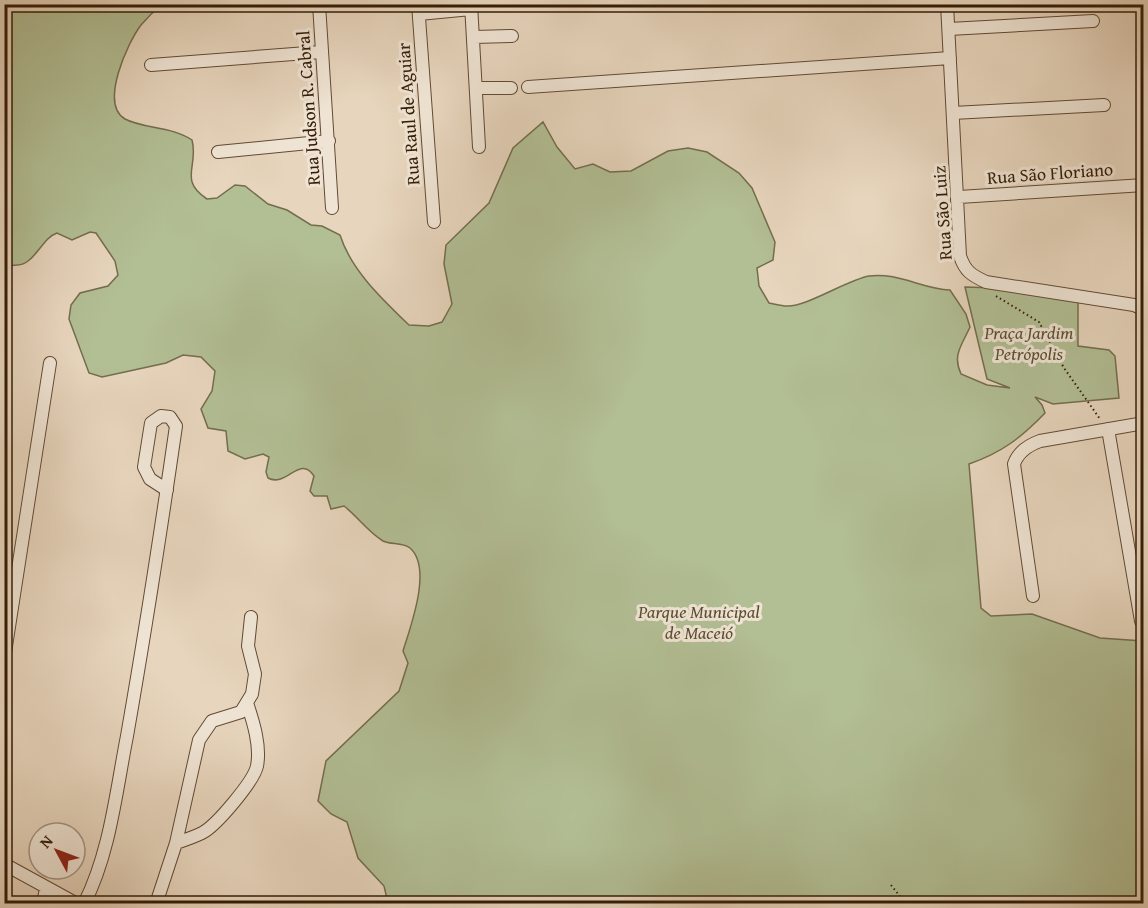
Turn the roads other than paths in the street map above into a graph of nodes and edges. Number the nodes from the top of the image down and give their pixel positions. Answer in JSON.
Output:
{"nodes":[{"id":1,"x":319,"y":4,"type":"edge"},
{"id":2,"x":947,"y":4,"type":"edge"},
{"id":3,"x":471,"y":7,"type":"edge"},
{"id":4,"x":419,"y":9,"type":"edge"},
{"id":5,"x":1093,"y":21,"type":"dead end"},
{"id":6,"x":949,"y":29,"type":"junction"},
{"id":7,"x":513,"y":36,"type":"dead end"},
{"id":8,"x":474,"y":37,"type":"junction"},
{"id":9,"x":320,"y":52,"type":"junction"},
{"id":10,"x":950,"y":58,"type":"junction"},
{"id":11,"x":151,"y":65,"type":"dead end"},
{"id":12,"x":528,"y":87,"type":"dead end"},
{"id":13,"x":476,"y":88,"type":"junction"},
{"id":14,"x":511,"y":88,"type":"dead end"},
{"id":15,"x":1104,"y":105,"type":"dead end"},
{"id":16,"x":953,"y":113,"type":"junction"},
{"id":17,"x":328,"y":141,"type":"junction"},
{"id":18,"x":479,"y":147,"type":"dead end"},
{"id":19,"x":218,"y":152,"type":"dead end"},
{"id":20,"x":1143,"y":185,"type":"edge"},
{"id":21,"x":959,"y":197,"type":"junction"},
{"id":22,"x":332,"y":208,"type":"dead end"},
{"id":23,"x":434,"y":222,"type":"dead end"},
{"id":24,"x":1143,"y":309,"type":"edge"},
{"id":25,"x":50,"y":363,"type":"dead end"},
{"id":26,"x":1143,"y":423,"type":"edge"},
{"id":27,"x":1108,"y":429,"type":"junction"},
{"id":28,"x":167,"y":490,"type":"junction"},
{"id":29,"x":1033,"y":596,"type":"dead end"},
{"id":30,"x":251,"y":617,"type":"dead end"},
{"id":31,"x":1141,"y":621,"type":"dead end"},
{"id":32,"x":4,"y":659,"type":"edge"},
{"id":33,"x":247,"y":703,"type":"junction"},
{"id":34,"x":176,"y":843,"type":"junction"},
{"id":35,"x":4,"y":864,"type":"edge"},
{"id":36,"x":46,"y":888,"type":"junction"},
{"id":37,"x":43,"y":903,"type":"edge"},
{"id":38,"x":76,"y":903,"type":"edge"},
{"id":39,"x":84,"y":903,"type":"edge"},
{"id":40,"x":156,"y":903,"type":"edge"}],
"edges":[{"from":1,"to":9,"type":"street","name":"Rua Judson R. Cabral"},
{"from":2,"to":6,"type":"street","name":"Rua São Luiz"},
{"from":3,"to":4,"type":"street"},
{"from":3,"to":8,"type":"street"},
{"from":4,"to":23,"type":"street","name":"Rua Raul de Aguiar"},
{"from":5,"to":6,"type":"street"},
{"from":6,"to":10,"type":"street","name":"Rua São Luiz"},
{"from":7,"to":8,"type":"street"},
{"from":8,"to":13,"type":"street"},
{"from":9,"to":11,"type":"street"},
{"from":9,"to":17,"type":"street","name":"Rua Judson R. Cabral"},
{"from":10,"to":12,"type":"street"},
{"from":10,"to":16,"type":"street","name":"Rua São Luiz"},
{"from":13,"to":14,"type":"street"},
{"from":13,"to":18,"type":"street"},
{"from":15,"to":16,"type":"street"},
{"from":16,"to":21,"type":"street","name":"Rua São Luiz"},
{"from":17,"to":19,"type":"street"},
{"from":17,"to":22,"type":"street","name":"Rua Judson R. Cabral"},
{"from":20,"to":21,"type":"street","name":"Rua São Floriano"},
{"from":21,"to":24,"type":"street","name":"Rua São Luiz"},
{"from":25,"to":32,"type":"street"},
{"from":26,"to":27,"type":"street"},
{"from":27,"to":29,"type":"street"},
{"from":27,"to":31,"type":"street"},
{"from":28,"to":28,"type":"street"},
{"from":28,"to":39,"type":"street"},
{"from":30,"to":33,"type":"street"},
{"from":33,"to":34,"type":"street"},
{"from":33,"to":34,"type":"street"},
{"from":34,"to":40,"type":"street"},
{"from":35,"to":36,"type":"street"},
{"from":36,"to":37,"type":"street"},
{"from":36,"to":38,"type":"street"}]}
